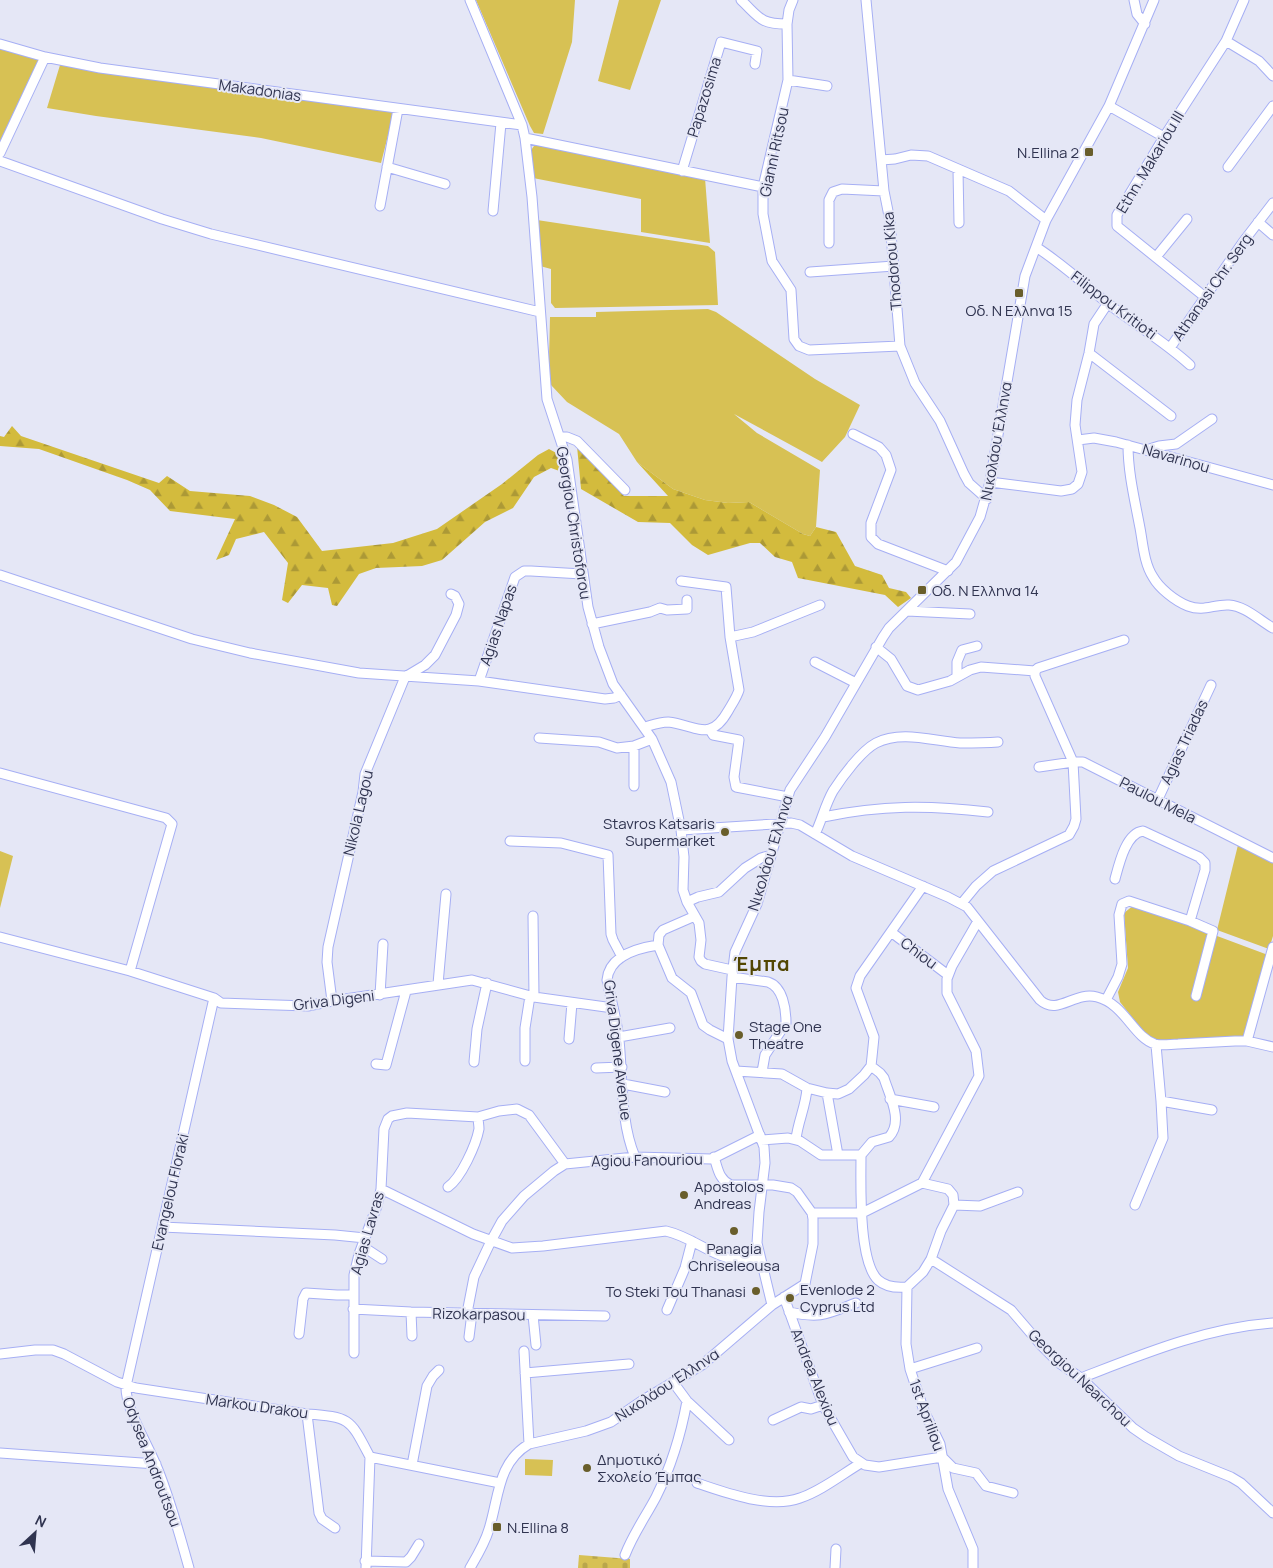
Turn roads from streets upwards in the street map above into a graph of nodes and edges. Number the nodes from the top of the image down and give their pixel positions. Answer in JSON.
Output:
{"nodes":[{"id":1,"x":470,"y":0,"type":"edge"},
{"id":2,"x":741,"y":0,"type":"edge"},
{"id":3,"x":793,"y":0,"type":"edge"},
{"id":4,"x":866,"y":0,"type":"edge"},
{"id":5,"x":1134,"y":0,"type":"edge"},
{"id":6,"x":1154,"y":0,"type":"edge"},
{"id":7,"x":1244,"y":0,"type":"edge"},
{"id":8,"x":788,"y":24,"type":"junction"},
{"id":9,"x":1145,"y":24,"type":"junction"},
{"id":10,"x":1226,"y":41,"type":"junction"},
{"id":11,"x":0,"y":44,"type":"edge"},
{"id":12,"x":45,"y":57,"type":"junction"},
{"id":13,"x":755,"y":64,"type":"dead end"},
{"id":14,"x":1273,"y":76,"type":"edge"},
{"id":15,"x":788,"y":80,"type":"junction"},
{"id":16,"x":827,"y":86,"type":"dead end"},
{"id":17,"x":1109,"y":106,"type":"junction"},
{"id":18,"x":1273,"y":106,"type":"edge"},
{"id":19,"x":398,"y":109,"type":"junction"},
{"id":20,"x":501,"y":123,"type":"junction"},
{"id":21,"x":522,"y":125,"type":"junction"},
{"id":22,"x":1164,"y":137,"type":"junction"},
{"id":23,"x":525,"y":138,"type":"junction"},
{"id":24,"x":0,"y":153,"type":"edge"},
{"id":25,"x":0,"y":160,"type":"edge"},
{"id":26,"x":881,"y":160,"type":"junction"},
{"id":27,"x":387,"y":166,"type":"junction"},
{"id":28,"x":1228,"y":167,"type":"dead end"},
{"id":29,"x":958,"y":170,"type":"junction"},
{"id":30,"x":682,"y":171,"type":"junction"},
{"id":31,"x":445,"y":184,"type":"dead end"},
{"id":32,"x":763,"y":187,"type":"junction"},
{"id":33,"x":884,"y":191,"type":"junction"},
{"id":34,"x":1273,"y":203,"type":"edge"},
{"id":35,"x":380,"y":206,"type":"dead end"},
{"id":36,"x":493,"y":211,"type":"dead end"},
{"id":37,"x":1187,"y":218,"type":"dead end"},
{"id":38,"x":1046,"y":220,"type":"junction"},
{"id":39,"x":1258,"y":222,"type":"junction"},
{"id":40,"x":959,"y":223,"type":"dead end"},
{"id":41,"x":1273,"y":235,"type":"edge"},
{"id":42,"x":829,"y":243,"type":"dead end"},
{"id":43,"x":1036,"y":247,"type":"junction"},
{"id":44,"x":1156,"y":257,"type":"junction"},
{"id":45,"x":894,"y":266,"type":"junction"},
{"id":46,"x":810,"y":272,"type":"dead end"},
{"id":47,"x":1205,"y":297,"type":"junction"},
{"id":48,"x":1108,"y":303,"type":"junction"},
{"id":49,"x":540,"y":312,"type":"junction"},
{"id":50,"x":900,"y":346,"type":"junction"},
{"id":51,"x":1170,"y":348,"type":"junction"},
{"id":52,"x":1088,"y":353,"type":"junction"},
{"id":53,"x":1190,"y":365,"type":"dead end"},
{"id":54,"x":1171,"y":416,"type":"dead end"},
{"id":55,"x":1212,"y":420,"type":"dead end"},
{"id":56,"x":853,"y":434,"type":"dead end"},
{"id":57,"x":560,"y":437,"type":"junction"},
{"id":58,"x":1078,"y":440,"type":"junction"},
{"id":59,"x":1176,"y":444,"type":"junction"},
{"id":60,"x":1128,"y":445,"type":"junction"},
{"id":61,"x":1145,"y":450,"type":"junction"},
{"id":62,"x":1174,"y":458,"type":"junction"},
{"id":63,"x":990,"y":482,"type":"junction"},
{"id":64,"x":1273,"y":485,"type":"edge"},
{"id":65,"x":625,"y":490,"type":"dead end"},
{"id":66,"x":987,"y":499,"type":"junction"},
{"id":67,"x":948,"y":571,"type":"junction"},
{"id":68,"x":582,"y":574,"type":"junction"},
{"id":69,"x":0,"y":575,"type":"edge"},
{"id":70,"x":681,"y":581,"type":"dead end"},
{"id":71,"x":451,"y":594,"type":"dead end"},
{"id":72,"x":687,"y":600,"type":"dead end"},
{"id":73,"x":820,"y":605,"type":"dead end"},
{"id":74,"x":907,"y":611,"type":"junction"},
{"id":75,"x":970,"y":614,"type":"dead end"},
{"id":76,"x":592,"y":624,"type":"junction"},
{"id":77,"x":1273,"y":628,"type":"edge"},
{"id":78,"x":730,"y":637,"type":"junction"},
{"id":79,"x":1124,"y":640,"type":"dead end"},
{"id":80,"x":977,"y":646,"type":"dead end"},
{"id":81,"x":876,"y":647,"type":"junction"},
{"id":82,"x":814,"y":662,"type":"dead end"},
{"id":83,"x":1035,"y":671,"type":"junction"},
{"id":84,"x":957,"y":676,"type":"junction"},
{"id":85,"x":405,"y":677,"type":"junction"},
{"id":86,"x":479,"y":681,"type":"junction"},
{"id":87,"x":856,"y":683,"type":"junction"},
{"id":88,"x":1211,"y":685,"type":"dead end"},
{"id":89,"x":621,"y":695,"type":"junction"},
{"id":90,"x":645,"y":727,"type":"junction"},
{"id":91,"x":710,"y":730,"type":"junction"},
{"id":92,"x":539,"y":738,"type":"dead end"},
{"id":93,"x":652,"y":739,"type":"junction"},
{"id":94,"x":998,"y":742,"type":"dead end"},
{"id":95,"x":634,"y":746,"type":"junction"},
{"id":96,"x":1073,"y":762,"type":"junction"},
{"id":97,"x":1039,"y":767,"type":"dead end"},
{"id":98,"x":0,"y":773,"type":"edge"},
{"id":99,"x":634,"y":786,"type":"dead end"},
{"id":100,"x":788,"y":797,"type":"junction"},
{"id":101,"x":1158,"y":799,"type":"junction"},
{"id":102,"x":988,"y":812,"type":"dead end"},
{"id":103,"x":823,"y":817,"type":"junction"},
{"id":104,"x":781,"y":824,"type":"junction"},
{"id":105,"x":681,"y":830,"type":"junction"},
{"id":106,"x":815,"y":834,"type":"junction"},
{"id":107,"x":510,"y":842,"type":"dead end"},
{"id":108,"x":771,"y":855,"type":"junction"},
{"id":109,"x":1273,"y":858,"type":"edge"},
{"id":110,"x":1116,"y":878,"type":"dead end"},
{"id":111,"x":923,"y":886,"type":"junction"},
{"id":112,"x":446,"y":894,"type":"dead end"},
{"id":113,"x":687,"y":902,"type":"junction"},
{"id":114,"x":962,"y":903,"type":"junction"},
{"id":115,"x":533,"y":916,"type":"dead end"},
{"id":116,"x":695,"y":916,"type":"junction"},
{"id":117,"x":1190,"y":920,"type":"junction"},
{"id":118,"x":978,"y":921,"type":"junction"},
{"id":119,"x":891,"y":932,"type":"junction"},
{"id":120,"x":0,"y":937,"type":"edge"},
{"id":121,"x":383,"y":944,"type":"dead end"},
{"id":122,"x":658,"y":945,"type":"junction"},
{"id":123,"x":1273,"y":948,"type":"edge"},
{"id":124,"x":622,"y":957,"type":"junction"},
{"id":125,"x":130,"y":970,"type":"junction"},
{"id":126,"x":732,"y":973,"type":"junction"},
{"id":127,"x":948,"y":974,"type":"junction"},
{"id":128,"x":487,"y":983,"type":"junction"},
{"id":129,"x":438,"y":984,"type":"junction"},
{"id":130,"x":406,"y":991,"type":"junction"},
{"id":131,"x":380,"y":994,"type":"junction"},
{"id":132,"x":1196,"y":996,"type":"dead end"},
{"id":133,"x":532,"y":997,"type":"junction"},
{"id":134,"x":214,"y":998,"type":"junction"},
{"id":135,"x":1106,"y":1000,"type":"junction"},
{"id":136,"x":332,"y":1001,"type":"junction"},
{"id":137,"x":572,"y":1003,"type":"junction"},
{"id":138,"x":613,"y":1008,"type":"junction"},
{"id":139,"x":670,"y":1028,"type":"dead end"},
{"id":140,"x":619,"y":1037,"type":"junction"},
{"id":141,"x":569,"y":1039,"type":"dead end"},
{"id":142,"x":728,"y":1039,"type":"junction"},
{"id":143,"x":1247,"y":1041,"type":"junction"},
{"id":144,"x":1156,"y":1045,"type":"junction"},
{"id":145,"x":1273,"y":1047,"type":"edge"},
{"id":146,"x":525,"y":1061,"type":"dead end"},
{"id":147,"x":474,"y":1062,"type":"dead end"},
{"id":148,"x":376,"y":1064,"type":"dead end"},
{"id":149,"x":871,"y":1066,"type":"junction"},
{"id":150,"x":622,"y":1067,"type":"junction"},
{"id":151,"x":596,"y":1068,"type":"dead end"},
{"id":152,"x":736,"y":1071,"type":"junction"},
{"id":153,"x":762,"y":1072,"type":"junction"},
{"id":154,"x":623,"y":1084,"type":"junction"},
{"id":155,"x":807,"y":1088,"type":"junction"},
{"id":156,"x":665,"y":1092,"type":"dead end"},
{"id":157,"x":827,"y":1094,"type":"junction"},
{"id":158,"x":890,"y":1099,"type":"junction"},
{"id":159,"x":1161,"y":1101,"type":"junction"},
{"id":160,"x":934,"y":1107,"type":"dead end"},
{"id":161,"x":1212,"y":1110,"type":"dead end"},
{"id":162,"x":478,"y":1117,"type":"junction"},
{"id":163,"x":761,"y":1138,"type":"junction"},
{"id":164,"x":796,"y":1139,"type":"junction"},
{"id":165,"x":838,"y":1155,"type":"junction"},
{"id":166,"x":861,"y":1155,"type":"junction"},
{"id":167,"x":635,"y":1157,"type":"junction"},
{"id":168,"x":714,"y":1157,"type":"junction"},
{"id":169,"x":565,"y":1164,"type":"junction"},
{"id":170,"x":922,"y":1183,"type":"junction"},
{"id":171,"x":763,"y":1184,"type":"junction"},
{"id":172,"x":448,"y":1188,"type":"dead end"},
{"id":173,"x":381,"y":1189,"type":"junction"},
{"id":174,"x":1018,"y":1192,"type":"dead end"},
{"id":175,"x":954,"y":1205,"type":"junction"},
{"id":176,"x":1135,"y":1205,"type":"dead end"},
{"id":177,"x":812,"y":1213,"type":"junction"},
{"id":178,"x":862,"y":1213,"type":"junction"},
{"id":179,"x":162,"y":1227,"type":"junction"},
{"id":180,"x":490,"y":1241,"type":"junction"},
{"id":181,"x":692,"y":1241,"type":"junction"},
{"id":182,"x":363,"y":1242,"type":"junction"},
{"id":183,"x":760,"y":1258,"type":"junction"},
{"id":184,"x":382,"y":1259,"type":"dead end"},
{"id":185,"x":931,"y":1259,"type":"junction"},
{"id":186,"x":907,"y":1287,"type":"junction"},
{"id":187,"x":353,"y":1294,"type":"junction"},
{"id":188,"x":784,"y":1297,"type":"junction"},
{"id":189,"x":856,"y":1303,"type":"dead end"},
{"id":190,"x":772,"y":1305,"type":"junction"},
{"id":191,"x":353,"y":1309,"type":"junction"},
{"id":192,"x":666,"y":1310,"type":"dead end"},
{"id":193,"x":411,"y":1312,"type":"junction"},
{"id":194,"x":789,"y":1312,"type":"junction"},
{"id":195,"x":469,"y":1313,"type":"junction"},
{"id":196,"x":533,"y":1315,"type":"junction"},
{"id":197,"x":605,"y":1316,"type":"dead end"},
{"id":198,"x":1273,"y":1323,"type":"edge"},
{"id":199,"x":299,"y":1334,"type":"dead end"},
{"id":200,"x":412,"y":1336,"type":"dead end"},
{"id":201,"x":469,"y":1337,"type":"dead end"},
{"id":202,"x":536,"y":1345,"type":"dead end"},
{"id":203,"x":977,"y":1348,"type":"dead end"},
{"id":204,"x":524,"y":1351,"type":"dead end"},
{"id":205,"x":354,"y":1353,"type":"dead end"},
{"id":206,"x":0,"y":1354,"type":"edge"},
{"id":207,"x":629,"y":1364,"type":"dead end"},
{"id":208,"x":910,"y":1369,"type":"junction"},
{"id":209,"x":439,"y":1370,"type":"dead end"},
{"id":210,"x":525,"y":1373,"type":"junction"},
{"id":211,"x":1081,"y":1378,"type":"junction"},
{"id":212,"x":673,"y":1382,"type":"junction"},
{"id":213,"x":126,"y":1386,"type":"junction"},
{"id":214,"x":687,"y":1401,"type":"junction"},
{"id":215,"x":823,"y":1405,"type":"junction"},
{"id":216,"x":307,"y":1414,"type":"junction"},
{"id":217,"x":773,"y":1420,"type":"dead end"},
{"id":218,"x":729,"y":1440,"type":"dead end"},
{"id":219,"x":529,"y":1444,"type":"junction"},
{"id":220,"x":0,"y":1453,"type":"edge"},
{"id":221,"x":370,"y":1457,"type":"junction"},
{"id":222,"x":942,"y":1457,"type":"junction"},
{"id":223,"x":861,"y":1463,"type":"junction"},
{"id":224,"x":156,"y":1464,"type":"junction"},
{"id":225,"x":412,"y":1465,"type":"junction"},
{"id":226,"x":500,"y":1483,"type":"junction"},
{"id":227,"x":697,"y":1483,"type":"dead end"},
{"id":228,"x":1013,"y":1493,"type":"dead end"},
{"id":229,"x":1273,"y":1513,"type":"edge"},
{"id":230,"x":335,"y":1528,"type":"dead end"},
{"id":231,"x":419,"y":1544,"type":"dead end"},
{"id":232,"x":836,"y":1549,"type":"dead end"},
{"id":233,"x":624,"y":1555,"type":"dead end"},
{"id":234,"x":365,"y":1565,"type":"edge"},
{"id":235,"x":189,"y":1568,"type":"edge"},
{"id":236,"x":470,"y":1568,"type":"edge"},
{"id":237,"x":835,"y":1568,"type":"edge"},
{"id":238,"x":974,"y":1568,"type":"edge"}],
"edges":[{"from":1,"to":21,"type":"street","name":"Georgiou Christoforou"},
{"from":2,"to":8,"type":"street"},
{"from":3,"to":8,"type":"street","name":"Gianni Ritsou"},
{"from":4,"to":26,"type":"street","name":"Thodorou Kika"},
{"from":5,"to":9,"type":"street"},
{"from":6,"to":9,"type":"street","name":"Νικολάου Έλληνα"},
{"from":7,"to":10,"type":"street","name":"Ethn. Makariou III"},
{"from":8,"to":15,"type":"street","name":"Gianni Ritsou"},
{"from":9,"to":17,"type":"street","name":"Νικολάου Έλληνα"},
{"from":10,"to":14,"type":"street"},
{"from":10,"to":22,"type":"street","name":"Ethn. Makariou III"},
{"from":11,"to":12,"type":"street","name":"Makadonias"},
{"from":12,"to":19,"type":"street","name":"Makadonias"},
{"from":12,"to":24,"type":"street"},
{"from":13,"to":30,"type":"street","name":"Papazosima"},
{"from":15,"to":16,"type":"street"},
{"from":15,"to":32,"type":"street","name":"Gianni Ritsou"},
{"from":17,"to":22,"type":"street"},
{"from":17,"to":38,"type":"street","name":"Νικολάου Έλληνα"},
{"from":18,"to":28,"type":"street"},
{"from":19,"to":20,"type":"street","name":"Makadonias"},
{"from":19,"to":27,"type":"street"},
{"from":20,"to":21,"type":"street","name":"Makadonias"},
{"from":20,"to":36,"type":"street"},
{"from":21,"to":23,"type":"street","name":"Georgiou Christoforou"},
{"from":22,"to":44,"type":"street","name":"Ethn. Makariou III"},
{"from":23,"to":30,"type":"street"},
{"from":23,"to":49,"type":"street","name":"Georgiou Christoforou"},
{"from":25,"to":49,"type":"street"},
{"from":26,"to":29,"type":"street"},
{"from":26,"to":33,"type":"street","name":"Thodorou Kika"},
{"from":27,"to":31,"type":"street"},
{"from":27,"to":35,"type":"street"},
{"from":29,"to":38,"type":"street"},
{"from":29,"to":40,"type":"street"},
{"from":30,"to":32,"type":"street"},
{"from":32,"to":50,"type":"street","name":"Gianni Ritsou"},
{"from":33,"to":42,"type":"street"},
{"from":33,"to":45,"type":"street","name":"Thodorou Kika"},
{"from":34,"to":39,"type":"street","name":"Athanasi Chr. Serg"},
{"from":37,"to":44,"type":"street"},
{"from":38,"to":43,"type":"street","name":"Νικολάου Έλληνα"},
{"from":39,"to":41,"type":"street"},
{"from":39,"to":47,"type":"street","name":"Athanasi Chr. Serg"},
{"from":43,"to":48,"type":"street","name":"Filippou Kritioti"},
{"from":43,"to":63,"type":"street","name":"Νικολάου Έλληνα"},
{"from":44,"to":47,"type":"street","name":"Ethn. Makariou III"},
{"from":45,"to":46,"type":"street"},
{"from":45,"to":50,"type":"street","name":"Thodorou Kika"},
{"from":47,"to":51,"type":"street","name":"Athanasi Chr. Serg"},
{"from":48,"to":51,"type":"street","name":"Filippou Kritioti"},
{"from":48,"to":52,"type":"street"},
{"from":49,"to":57,"type":"street","name":"Georgiou Christoforou"},
{"from":50,"to":66,"type":"street","name":"Thodorou Kika"},
{"from":51,"to":53,"type":"street","name":"Filippou Kritioti"},
{"from":52,"to":54,"type":"street"},
{"from":52,"to":58,"type":"street"},
{"from":55,"to":59,"type":"street"},
{"from":56,"to":67,"type":"street"},
{"from":57,"to":65,"type":"street"},
{"from":57,"to":68,"type":"street","name":"Georgiou Christoforou"},
{"from":58,"to":60,"type":"street","name":"Navarinou"},
{"from":58,"to":63,"type":"street"},
{"from":59,"to":61,"type":"street"},
{"from":59,"to":62,"type":"street"},
{"from":60,"to":61,"type":"street","name":"Navarinou"},
{"from":60,"to":77,"type":"street"},
{"from":61,"to":62,"type":"street","name":"Navarinou"},
{"from":62,"to":64,"type":"street","name":"Navarinou"},
{"from":63,"to":66,"type":"street","name":"Νικολάου Έλληνα"},
{"from":66,"to":67,"type":"street","name":"Νικολάου Έλληνα"},
{"from":67,"to":74,"type":"street","name":"Νικολάου Έλληνα"},
{"from":68,"to":76,"type":"street","name":"Georgiou Christoforou"},
{"from":68,"to":86,"type":"street","name":"Agias Napas"},
{"from":69,"to":85,"type":"street"},
{"from":70,"to":78,"type":"street"},
{"from":71,"to":85,"type":"street"},
{"from":72,"to":76,"type":"street"},
{"from":73,"to":78,"type":"street"},
{"from":74,"to":75,"type":"street"},
{"from":74,"to":81,"type":"street","name":"Νικολάου Έλληνα"},
{"from":76,"to":89,"type":"street","name":"Georgiou Christoforou"},
{"from":78,"to":91,"type":"street"},
{"from":79,"to":83,"type":"street"},
{"from":80,"to":84,"type":"street"},
{"from":81,"to":84,"type":"street"},
{"from":81,"to":87,"type":"street","name":"Νικολάου Έλληνα"},
{"from":82,"to":87,"type":"street"},
{"from":83,"to":84,"type":"street"},
{"from":83,"to":96,"type":"street"},
{"from":85,"to":86,"type":"street"},
{"from":85,"to":136,"type":"street","name":"Nikola Lagou"},
{"from":86,"to":89,"type":"street"},
{"from":87,"to":100,"type":"street","name":"Νικολάου Έλληνα"},
{"from":88,"to":101,"type":"street","name":"Agias Triadas"},
{"from":89,"to":90,"type":"street","name":"Georgiou Christoforou"},
{"from":90,"to":91,"type":"street"},
{"from":90,"to":93,"type":"street","name":"Georgiou Christoforou"},
{"from":91,"to":100,"type":"street"},
{"from":92,"to":95,"type":"street"},
{"from":93,"to":95,"type":"street"},
{"from":93,"to":105,"type":"street","name":"Georgiou Christoforou"},
{"from":94,"to":103,"type":"street"},
{"from":95,"to":99,"type":"street"},
{"from":96,"to":97,"type":"street","name":"Paulou Mela"},
{"from":96,"to":101,"type":"street","name":"Paulou Mela"},
{"from":96,"to":114,"type":"street"},
{"from":98,"to":125,"type":"street"},
{"from":100,"to":104,"type":"street","name":"Νικολάου Έλληνα"},
{"from":101,"to":109,"type":"street","name":"Paulou Mela"},
{"from":102,"to":103,"type":"street"},
{"from":103,"to":106,"type":"street"},
{"from":104,"to":105,"type":"street"},
{"from":104,"to":106,"type":"street"},
{"from":104,"to":108,"type":"street","name":"Νικολάου Έλληνα"},
{"from":105,"to":113,"type":"street","name":"Georgiou Christoforou"},
{"from":106,"to":111,"type":"street"},
{"from":107,"to":124,"type":"street"},
{"from":108,"to":113,"type":"street"},
{"from":108,"to":126,"type":"street","name":"Νικολάου Έλληνα"},
{"from":110,"to":117,"type":"street"},
{"from":111,"to":114,"type":"street"},
{"from":111,"to":119,"type":"street"},
{"from":112,"to":129,"type":"street"},
{"from":113,"to":116,"type":"street","name":"Georgiou Christoforou"},
{"from":114,"to":118,"type":"street"},
{"from":115,"to":133,"type":"street"},
{"from":116,"to":122,"type":"street"},
{"from":116,"to":126,"type":"street","name":"Georgiou Christoforou"},
{"from":117,"to":132,"type":"street"},
{"from":117,"to":135,"type":"street"},
{"from":118,"to":127,"type":"street"},
{"from":118,"to":135,"type":"street"},
{"from":119,"to":127,"type":"street","name":"Chiou"},
{"from":119,"to":149,"type":"street"},
{"from":120,"to":125,"type":"street","name":"Griva Digeni"},
{"from":121,"to":131,"type":"street"},
{"from":122,"to":124,"type":"street","name":"Griva Digene Avenue"},
{"from":122,"to":142,"type":"street"},
{"from":123,"to":143,"type":"street"},
{"from":124,"to":138,"type":"street","name":"Griva Digene Avenue"},
{"from":125,"to":134,"type":"street","name":"Griva Digeni"},
{"from":126,"to":142,"type":"street","name":"Νικολάου Έλληνα"},
{"from":126,"to":153,"type":"street"},
{"from":127,"to":170,"type":"street"},
{"from":128,"to":129,"type":"street","name":"Griva Digeni"},
{"from":128,"to":133,"type":"street","name":"Griva Digeni"},
{"from":128,"to":147,"type":"street"},
{"from":129,"to":130,"type":"street","name":"Griva Digeni"},
{"from":130,"to":131,"type":"street","name":"Griva Digeni"},
{"from":130,"to":148,"type":"street"},
{"from":131,"to":136,"type":"street","name":"Griva Digeni"},
{"from":133,"to":137,"type":"street","name":"Griva Digeni"},
{"from":133,"to":146,"type":"street"},
{"from":134,"to":136,"type":"street","name":"Griva Digeni"},
{"from":134,"to":179,"type":"street","name":"Evangelou Floraki"},
{"from":135,"to":144,"type":"street"},
{"from":137,"to":138,"type":"street","name":"Griva Digeni"},
{"from":137,"to":141,"type":"street"},
{"from":138,"to":140,"type":"street","name":"Griva Digene Avenue"},
{"from":139,"to":140,"type":"street"},
{"from":140,"to":150,"type":"street","name":"Griva Digene Avenue"},
{"from":142,"to":152,"type":"street","name":"Νικολάου Έλληνα"},
{"from":143,"to":144,"type":"street"},
{"from":143,"to":145,"type":"street"},
{"from":144,"to":159,"type":"street"},
{"from":149,"to":157,"type":"street"},
{"from":149,"to":158,"type":"street"},
{"from":150,"to":151,"type":"street"},
{"from":150,"to":154,"type":"street","name":"Griva Digene Avenue"},
{"from":152,"to":153,"type":"street"},
{"from":152,"to":163,"type":"street","name":"Νικολάου Έλληνα"},
{"from":153,"to":155,"type":"street"},
{"from":154,"to":156,"type":"street"},
{"from":154,"to":167,"type":"street","name":"Griva Digene Avenue"},
{"from":155,"to":157,"type":"street"},
{"from":155,"to":164,"type":"street"},
{"from":157,"to":165,"type":"street"},
{"from":158,"to":160,"type":"street"},
{"from":158,"to":166,"type":"street"},
{"from":159,"to":161,"type":"street"},
{"from":159,"to":176,"type":"street"},
{"from":162,"to":169,"type":"street"},
{"from":162,"to":172,"type":"street"},
{"from":162,"to":173,"type":"street","name":"Agias Lavras"},
{"from":163,"to":164,"type":"street"},
{"from":163,"to":168,"type":"street","name":"Agiou Fanouriou"},
{"from":163,"to":171,"type":"street","name":"Νικολάου Έλληνα"},
{"from":164,"to":165,"type":"street"},
{"from":165,"to":166,"type":"street"},
{"from":166,"to":178,"type":"street"},
{"from":167,"to":168,"type":"street","name":"Agiou Fanouriou"},
{"from":167,"to":169,"type":"street","name":"Agiou Fanouriou"},
{"from":168,"to":171,"type":"street"},
{"from":169,"to":180,"type":"street"},
{"from":170,"to":175,"type":"street"},
{"from":170,"to":178,"type":"street"},
{"from":171,"to":177,"type":"street"},
{"from":171,"to":183,"type":"street","name":"Νικολάου Έλληνα"},
{"from":173,"to":180,"type":"street"},
{"from":173,"to":182,"type":"street","name":"Agias Lavras"},
{"from":174,"to":175,"type":"street"},
{"from":175,"to":185,"type":"street"},
{"from":177,"to":178,"type":"street"},
{"from":177,"to":188,"type":"street"},
{"from":178,"to":186,"type":"street"},
{"from":179,"to":182,"type":"street"},
{"from":179,"to":213,"type":"street","name":"Evangelou Floraki"},
{"from":180,"to":181,"type":"street"},
{"from":180,"to":195,"type":"street"},
{"from":181,"to":183,"type":"street"},
{"from":181,"to":192,"type":"street"},
{"from":182,"to":184,"type":"street"},
{"from":182,"to":187,"type":"street","name":"Agias Lavras"},
{"from":183,"to":190,"type":"street","name":"Νικολάου Έλληνα"},
{"from":185,"to":186,"type":"street"},
{"from":185,"to":211,"type":"street","name":"Georgiou Nearchou"},
{"from":186,"to":208,"type":"street","name":"1st Apriliou"},
{"from":187,"to":191,"type":"street","name":"Agias Lavras"},
{"from":187,"to":199,"type":"street"},
{"from":188,"to":190,"type":"street"},
{"from":188,"to":194,"type":"street","name":"Andrea Alexiou"},
{"from":189,"to":194,"type":"street"},
{"from":190,"to":212,"type":"street","name":"Νικολάου Έλληνα"},
{"from":191,"to":193,"type":"street","name":"Rizokarpasou"},
{"from":191,"to":205,"type":"street","name":"Agias Lavras"},
{"from":193,"to":195,"type":"street","name":"Rizokarpasou"},
{"from":193,"to":200,"type":"street"},
{"from":194,"to":215,"type":"street","name":"Andrea Alexiou"},
{"from":195,"to":196,"type":"street","name":"Rizokarpasou"},
{"from":195,"to":201,"type":"street"},
{"from":196,"to":197,"type":"street","name":"Rizokarpasou"},
{"from":196,"to":202,"type":"street"},
{"from":198,"to":211,"type":"street"},
{"from":203,"to":208,"type":"street"},
{"from":204,"to":210,"type":"street"},
{"from":206,"to":213,"type":"street","name":"Markou Drakou"},
{"from":207,"to":210,"type":"street"},
{"from":208,"to":222,"type":"street","name":"1st Apriliou"},
{"from":209,"to":225,"type":"street"},
{"from":210,"to":219,"type":"street"},
{"from":211,"to":229,"type":"street","name":"Georgiou Nearchou"},
{"from":212,"to":214,"type":"street"},
{"from":212,"to":219,"type":"street","name":"Νικολάου Έλληνα"},
{"from":213,"to":216,"type":"street","name":"Markou Drakou"},
{"from":213,"to":224,"type":"street","name":"Odysea Androutsou"},
{"from":214,"to":218,"type":"street"},
{"from":214,"to":233,"type":"street"},
{"from":215,"to":217,"type":"street"},
{"from":215,"to":223,"type":"street","name":"Andrea Alexiou"},
{"from":216,"to":221,"type":"street","name":"Markou Drakou"},
{"from":216,"to":230,"type":"street"},
{"from":219,"to":226,"type":"street","name":"Νικολάου Έλληνα"},
{"from":220,"to":224,"type":"street"},
{"from":221,"to":225,"type":"street"},
{"from":221,"to":234,"type":"street"},
{"from":222,"to":223,"type":"street"},
{"from":222,"to":228,"type":"street"},
{"from":222,"to":238,"type":"street","name":"1st Apriliou"},
{"from":223,"to":227,"type":"street"},
{"from":224,"to":235,"type":"street","name":"Odysea Androutsou"},
{"from":225,"to":226,"type":"street"},
{"from":226,"to":236,"type":"street","name":"Νικολάου Έλληνα"},
{"from":231,"to":234,"type":"street"},
{"from":232,"to":237,"type":"street"}]}
